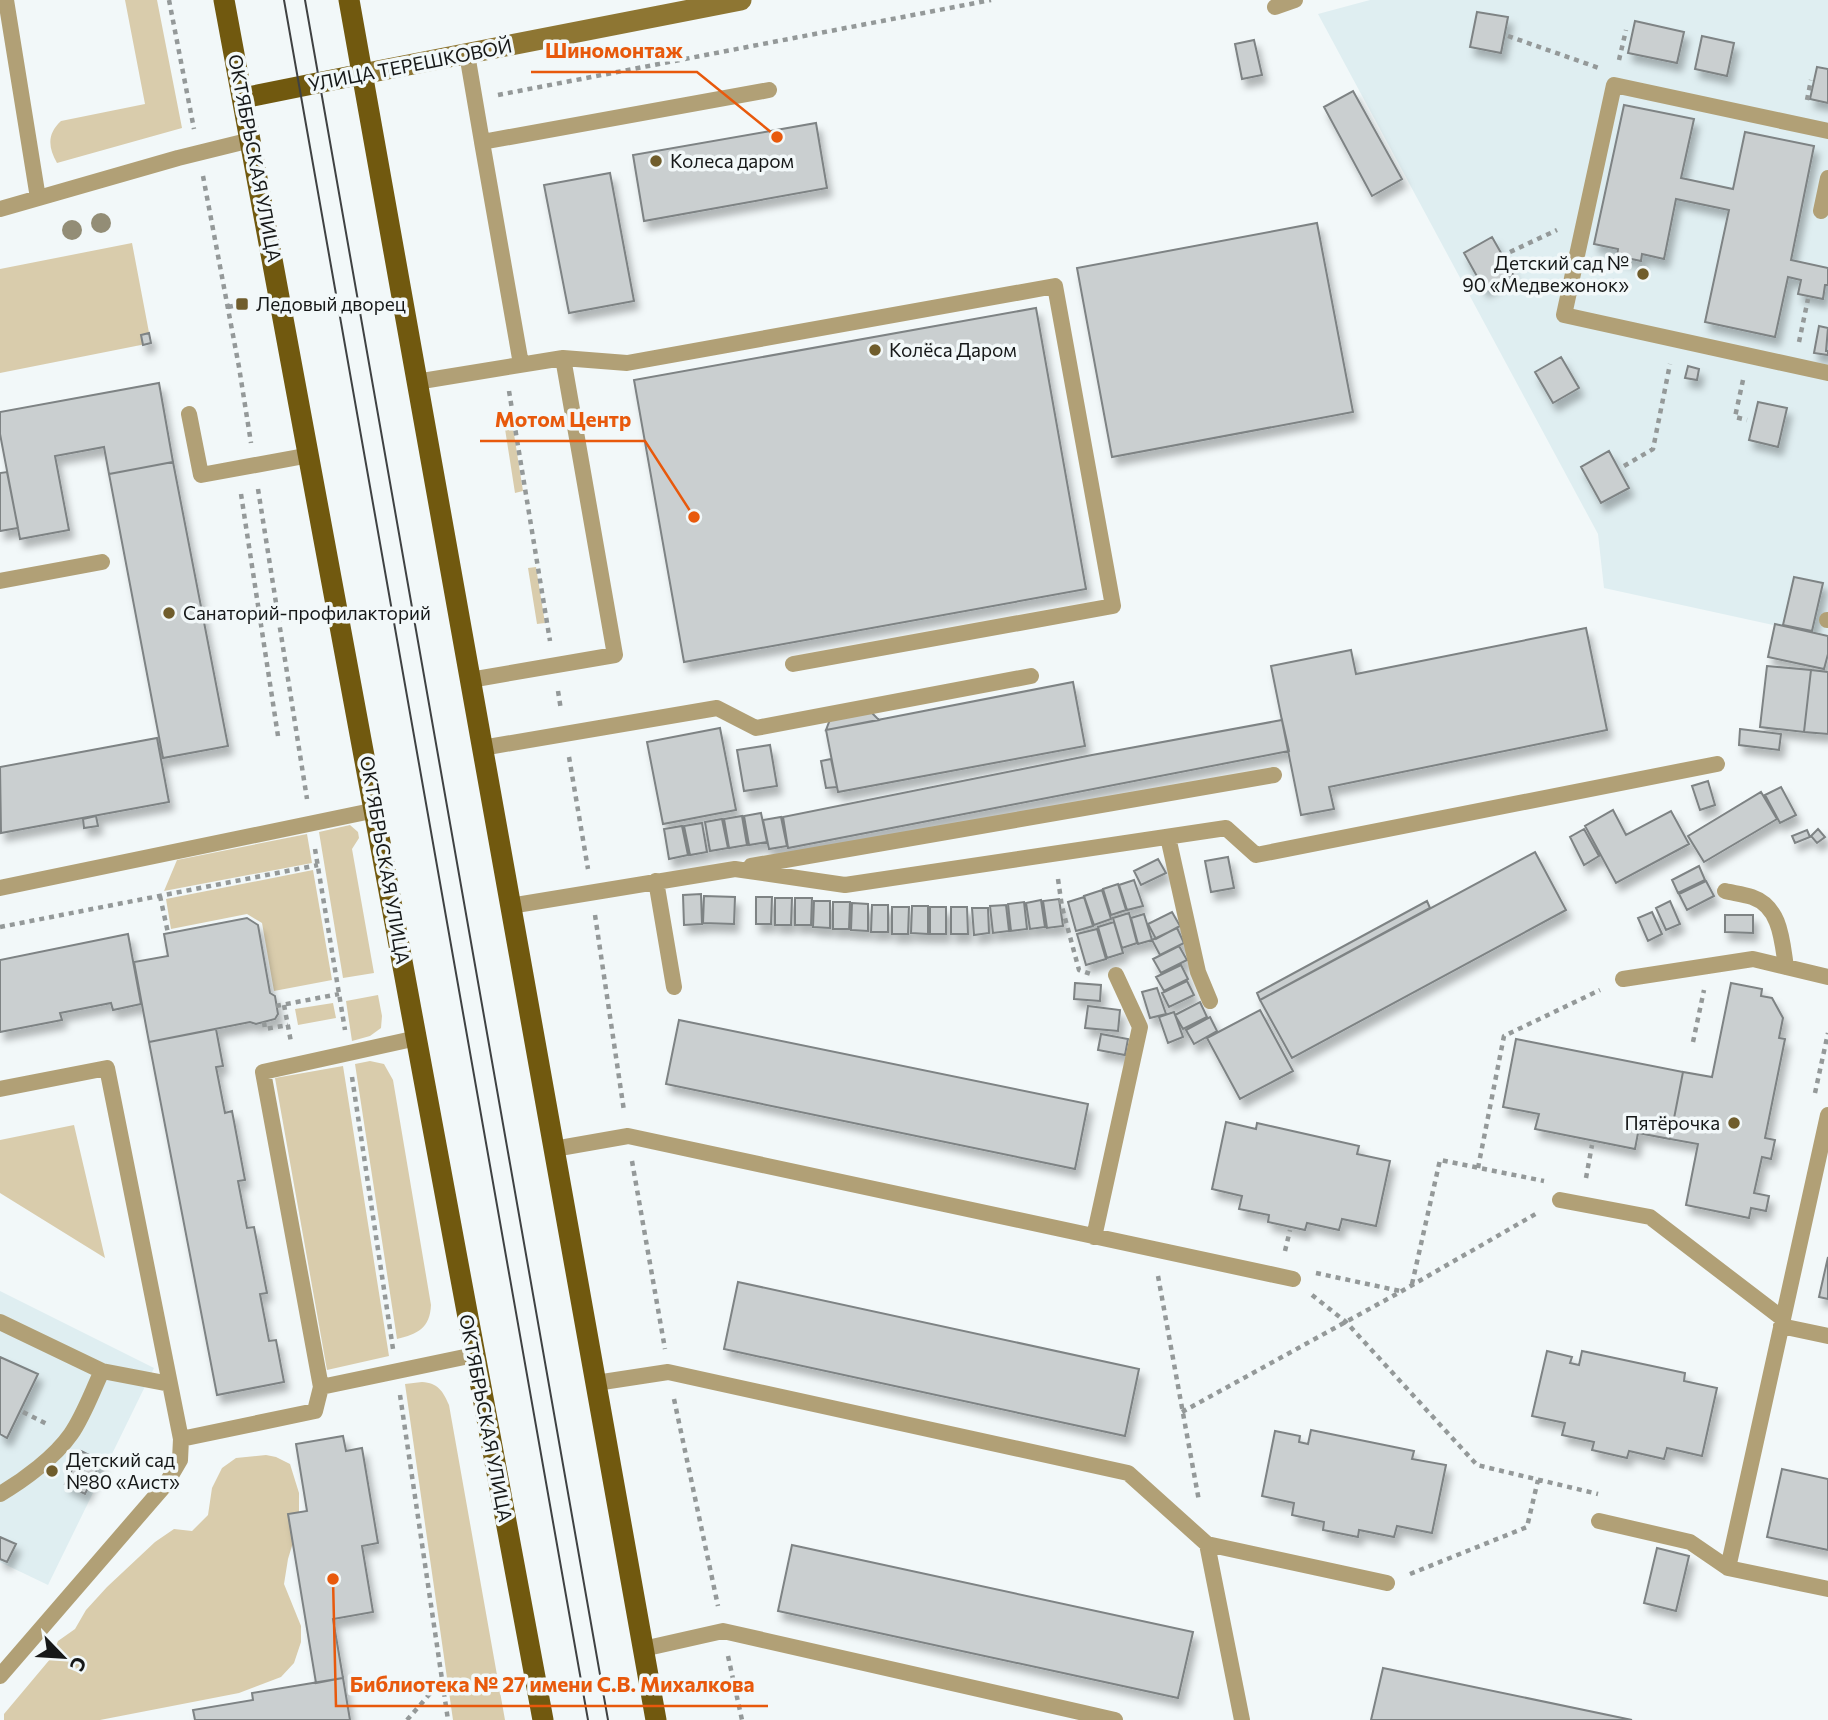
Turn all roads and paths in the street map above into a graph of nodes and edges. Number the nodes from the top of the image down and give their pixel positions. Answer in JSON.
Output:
{"nodes":[{"id":1,"x":6,"y":0,"type":"edge"},
{"id":2,"x":169,"y":0,"type":"edge"},
{"id":3,"x":224,"y":0,"type":"edge"},
{"id":4,"x":349,"y":0,"type":"edge"},
{"id":5,"x":741,"y":0,"type":"edge"},
{"id":6,"x":991,"y":0,"type":"edge"},
{"id":7,"x":1295,"y":0,"type":"edge"},
{"id":8,"x":1275,"y":7,"type":"dead end"},
{"id":9,"x":1508,"y":36,"type":"dead end"},
{"id":10,"x":467,"y":54,"type":"junction"},
{"id":11,"x":1604,"y":70,"type":"dead end"},
{"id":12,"x":362,"y":74,"type":"junction"},
{"id":13,"x":769,"y":90,"type":"dead end"},
{"id":14,"x":243,"y":97,"type":"junction"},
{"id":15,"x":474,"y":99,"type":"junction"},
{"id":16,"x":1828,"y":131,"type":"edge"},
{"id":17,"x":251,"y":140,"type":"junction"},
{"id":18,"x":482,"y":142,"type":"junction"},
{"id":19,"x":198,"y":153,"type":"junction"},
{"id":20,"x":1828,"y":178,"type":"edge"},
{"id":21,"x":38,"y":198,"type":"junction"},
{"id":22,"x":0,"y":209,"type":"edge"},
{"id":23,"x":1821,"y":211,"type":"dead end"},
{"id":24,"x":1586,"y":216,"type":"junction"},
{"id":25,"x":1510,"y":252,"type":"dead end"},
{"id":26,"x":1808,"y":299,"type":"dead end"},
{"id":27,"x":242,"y":304,"type":"dead end"},
{"id":28,"x":228,"y":307,"type":"junction"},
{"id":29,"x":1675,"y":339,"type":"junction"},
{"id":30,"x":1748,"y":356,"type":"junction"},
{"id":31,"x":564,"y":358,"type":"junction"},
{"id":32,"x":521,"y":365,"type":"junction"},
{"id":33,"x":1794,"y":366,"type":"junction"},
{"id":34,"x":1828,"y":373,"type":"edge"},
{"id":35,"x":416,"y":382,"type":"junction"},
{"id":36,"x":189,"y":414,"type":"dead end"},
{"id":37,"x":1747,"y":420,"type":"dead end"},
{"id":38,"x":310,"y":455,"type":"junction"},
{"id":39,"x":254,"y":466,"type":"junction"},
{"id":40,"x":1624,"y":466,"type":"dead end"},
{"id":41,"x":237,"y":469,"type":"junction"},
{"id":42,"x":102,"y":562,"type":"dead end"},
{"id":43,"x":0,"y":582,"type":"edge"},
{"id":44,"x":793,"y":664,"type":"dead end"},
{"id":45,"x":1031,"y":676,"type":"dead end"},
{"id":46,"x":470,"y":680,"type":"junction"},
{"id":47,"x":278,"y":736,"type":"dead end"},
{"id":48,"x":482,"y":748,"type":"junction"},
{"id":49,"x":1717,"y":764,"type":"dead end"},
{"id":50,"x":1274,"y":775,"type":"dead end"},
{"id":51,"x":376,"y":810,"type":"junction"},
{"id":52,"x":311,"y":823,"type":"junction"},
{"id":53,"x":1168,"y":837,"type":"junction"},
{"id":54,"x":1054,"y":854,"type":"junction"},
{"id":55,"x":318,"y":865,"type":"junction"},
{"id":56,"x":735,"y":869,"type":"junction"},
{"id":57,"x":656,"y":881,"type":"junction"},
{"id":58,"x":0,"y":888,"type":"edge"},
{"id":59,"x":1725,"y":891,"type":"dead end"},
{"id":60,"x":160,"y":896,"type":"junction"},
{"id":61,"x":510,"y":906,"type":"junction"},
{"id":62,"x":0,"y":927,"type":"edge"},
{"id":63,"x":167,"y":933,"type":"dead end"},
{"id":64,"x":1709,"y":966,"type":"junction"},
{"id":65,"x":1786,"y":967,"type":"junction"},
{"id":66,"x":1116,"y":975,"type":"joint"},
{"id":67,"x":1828,"y":977,"type":"edge"},
{"id":68,"x":1623,"y":979,"type":"joint"},
{"id":69,"x":674,"y":987,"type":"dead end"},
{"id":70,"x":339,"y":994,"type":"junction"},
{"id":71,"x":1210,"y":1001,"type":"dead end"},
{"id":72,"x":284,"y":1005,"type":"junction"},
{"id":73,"x":276,"y":1006,"type":"dead end"},
{"id":74,"x":264,"y":1022,"type":"dead end"},
{"id":75,"x":288,"y":1024,"type":"junction"},
{"id":76,"x":417,"y":1038,"type":"junction"},
{"id":77,"x":1693,"y":1042,"type":"dead end"},
{"id":78,"x":349,"y":1054,"type":"junction"},
{"id":79,"x":296,"y":1065,"type":"junction"},
{"id":80,"x":0,"y":1089,"type":"edge"},
{"id":81,"x":1828,"y":1115,"type":"edge"},
{"id":82,"x":1592,"y":1145,"type":"dead end"},
{"id":83,"x":554,"y":1149,"type":"junction"},
{"id":84,"x":1478,"y":1168,"type":"junction"},
{"id":85,"x":1544,"y":1181,"type":"dead end"},
{"id":86,"x":1560,"y":1200,"type":"junction"},
{"id":87,"x":1290,"y":1230,"type":"dead end"},
{"id":88,"x":1094,"y":1237,"type":"junction"},
{"id":89,"x":1154,"y":1250,"type":"junction"},
{"id":90,"x":1285,"y":1254,"type":"dead end"},
{"id":91,"x":1293,"y":1279,"type":"joint"},
{"id":92,"x":1412,"y":1285,"type":"junction"},
{"id":93,"x":0,"y":1322,"type":"edge"},
{"id":94,"x":1346,"y":1322,"type":"junction"},
{"id":95,"x":1782,"y":1322,"type":"junction"},
{"id":96,"x":1828,"y":1336,"type":"edge"},
{"id":97,"x":474,"y":1354,"type":"junction"},
{"id":98,"x":102,"y":1371,"type":"junction"},
{"id":99,"x":397,"y":1371,"type":"junction"},
{"id":100,"x":596,"y":1383,"type":"junction"},
{"id":101,"x":170,"y":1384,"type":"junction"},
{"id":102,"x":321,"y":1387,"type":"junction"},
{"id":103,"x":23,"y":1412,"type":"dead end"},
{"id":104,"x":1182,"y":1412,"type":"junction"},
{"id":105,"x":58,"y":1428,"type":"dead end"},
{"id":106,"x":181,"y":1439,"type":"junction"},
{"id":107,"x":1538,"y":1480,"type":"junction"},
{"id":108,"x":0,"y":1494,"type":"edge"},
{"id":109,"x":1603,"y":1495,"type":"dead end"},
{"id":110,"x":1599,"y":1521,"type":"dead end"},
{"id":111,"x":1207,"y":1544,"type":"junction"},
{"id":112,"x":1728,"y":1568,"type":"junction"},
{"id":113,"x":1387,"y":1583,"type":"joint"},
{"id":114,"x":1828,"y":1589,"type":"edge"},
{"id":115,"x":643,"y":1648,"type":"junction"},
{"id":116,"x":0,"y":1676,"type":"edge"},
{"id":117,"x":442,"y":1680,"type":"junction"},
{"id":118,"x":407,"y":1720,"type":"edge"},
{"id":119,"x":448,"y":1720,"type":"edge"},
{"id":120,"x":543,"y":1720,"type":"edge"},
{"id":121,"x":656,"y":1720,"type":"edge"},
{"id":122,"x":1115,"y":1720,"type":"edge"},
{"id":123,"x":1242,"y":1720,"type":"edge"}],
"edges":[{"from":1,"to":21,"type":"lane"},
{"from":2,"to":19,"type":"path"},
{"from":3,"to":14,"type":"main road","name":"ОКТЯБРЬСКАЯ УЛИЦА"},
{"from":4,"to":12,"type":"main road"},
{"from":5,"to":10,"type":"street","name":"УЛИЦА ТЕРЕШКОВОЙ"},
{"from":6,"to":15,"type":"path"},
{"from":7,"to":8,"type":"lane"},
{"from":9,"to":11,"type":"path"},
{"from":10,"to":12,"type":"street","name":"УЛИЦА ТЕРЕШКОВОЙ"},
{"from":10,"to":15,"type":"lane"},
{"from":12,"to":14,"type":"main road","name":"УЛИЦА ТЕРЕШКОВОЙ"},
{"from":12,"to":35,"type":"main road"},
{"from":13,"to":18,"type":"lane"},
{"from":14,"to":17,"type":"main road","name":"ОКТЯБРЬСКАЯ УЛИЦА"},
{"from":15,"to":18,"type":"lane"},
{"from":16,"to":24,"type":"lane"},
{"from":17,"to":19,"type":"lane"},
{"from":17,"to":38,"type":"main road","name":"ОКТЯБРЬСКАЯ УЛИЦА"},
{"from":18,"to":32,"type":"lane"},
{"from":19,"to":21,"type":"lane"},
{"from":19,"to":28,"type":"path"},
{"from":20,"to":23,"type":"lane"},
{"from":21,"to":22,"type":"lane"},
{"from":24,"to":25,"type":"path"},
{"from":24,"to":29,"type":"lane"},
{"from":26,"to":33,"type":"path"},
{"from":27,"to":28,"type":"path"},
{"from":28,"to":39,"type":"path"},
{"from":29,"to":30,"type":"lane"},
{"from":29,"to":40,"type":"path"},
{"from":30,"to":33,"type":"lane"},
{"from":30,"to":37,"type":"path"},
{"from":31,"to":32,"type":"lane"},
{"from":31,"to":44,"type":"lane"},
{"from":31,"to":46,"type":"lane"},
{"from":32,"to":35,"type":"lane"},
{"from":33,"to":34,"type":"lane"},
{"from":35,"to":46,"type":"main road"},
{"from":36,"to":41,"type":"lane"},
{"from":38,"to":39,"type":"lane"},
{"from":38,"to":51,"type":"main road","name":"ОКТЯБРЬСКАЯ УЛИЦА"},
{"from":39,"to":41,"type":"lane"},
{"from":39,"to":52,"type":"path"},
{"from":41,"to":47,"type":"path"},
{"from":42,"to":43,"type":"lane"},
{"from":45,"to":48,"type":"lane"},
{"from":46,"to":48,"type":"main road"},
{"from":48,"to":61,"type":"main road"},
{"from":49,"to":53,"type":"lane"},
{"from":50,"to":56,"type":"lane"},
{"from":51,"to":52,"type":"lane"},
{"from":51,"to":76,"type":"main road","name":"ОКТЯБРЬСКАЯ УЛИЦА"},
{"from":52,"to":55,"type":"path"},
{"from":52,"to":58,"type":"lane"},
{"from":53,"to":54,"type":"lane"},
{"from":53,"to":71,"type":"lane"},
{"from":54,"to":56,"type":"lane"},
{"from":54,"to":66,"type":"path"},
{"from":55,"to":60,"type":"path"},
{"from":55,"to":70,"type":"path"},
{"from":56,"to":57,"type":"lane"},
{"from":57,"to":61,"type":"lane"},
{"from":57,"to":69,"type":"lane"},
{"from":59,"to":65,"type":"lane"},
{"from":60,"to":62,"type":"path"},
{"from":60,"to":63,"type":"path"},
{"from":61,"to":83,"type":"main road"},
{"from":64,"to":65,"type":"lane"},
{"from":64,"to":68,"type":"lane"},
{"from":64,"to":77,"type":"path"},
{"from":65,"to":67,"type":"lane"},
{"from":66,"to":88,"type":"lane"},
{"from":68,"to":84,"type":"path"},
{"from":70,"to":72,"type":"path"},
{"from":70,"to":78,"type":"path"},
{"from":72,"to":73,"type":"path"},
{"from":72,"to":75,"type":"path"},
{"from":74,"to":75,"type":"path"},
{"from":75,"to":79,"type":"path"},
{"from":76,"to":78,"type":"lane"},
{"from":76,"to":97,"type":"main road","name":"ОКТЯБРЬСКАЯ УЛИЦА"},
{"from":78,"to":79,"type":"lane"},
{"from":78,"to":99,"type":"path"},
{"from":79,"to":102,"type":"lane"},
{"from":80,"to":101,"type":"lane"},
{"from":81,"to":95,"type":"lane"},
{"from":82,"to":86,"type":"path"},
{"from":83,"to":88,"type":"lane"},
{"from":83,"to":100,"type":"main road"},
{"from":84,"to":85,"type":"path"},
{"from":84,"to":92,"type":"path"},
{"from":86,"to":92,"type":"path"},
{"from":86,"to":95,"type":"lane"},
{"from":87,"to":90,"type":"path"},
{"from":88,"to":89,"type":"lane"},
{"from":89,"to":91,"type":"lane"},
{"from":89,"to":104,"type":"path"},
{"from":91,"to":94,"type":"path"},
{"from":92,"to":94,"type":"path"},
{"from":93,"to":98,"type":"lane"},
{"from":94,"to":104,"type":"path"},
{"from":94,"to":107,"type":"path"},
{"from":95,"to":96,"type":"lane"},
{"from":95,"to":112,"type":"lane"},
{"from":97,"to":99,"type":"lane"},
{"from":97,"to":120,"type":"main road","name":"ОКТЯБРЬСКАЯ УЛИЦА"},
{"from":98,"to":101,"type":"lane"},
{"from":98,"to":108,"type":"lane"},
{"from":99,"to":102,"type":"lane"},
{"from":99,"to":117,"type":"path"},
{"from":100,"to":111,"type":"lane"},
{"from":100,"to":115,"type":"main road"},
{"from":101,"to":106,"type":"lane"},
{"from":102,"to":106,"type":"lane"},
{"from":103,"to":105,"type":"path"},
{"from":104,"to":111,"type":"path"},
{"from":106,"to":116,"type":"lane"},
{"from":107,"to":109,"type":"path"},
{"from":107,"to":113,"type":"path"},
{"from":110,"to":112,"type":"lane"},
{"from":111,"to":113,"type":"lane"},
{"from":111,"to":123,"type":"lane"},
{"from":112,"to":114,"type":"lane"},
{"from":115,"to":121,"type":"main road"},
{"from":115,"to":122,"type":"lane"},
{"from":117,"to":118,"type":"path"},
{"from":117,"to":119,"type":"path"}]}
